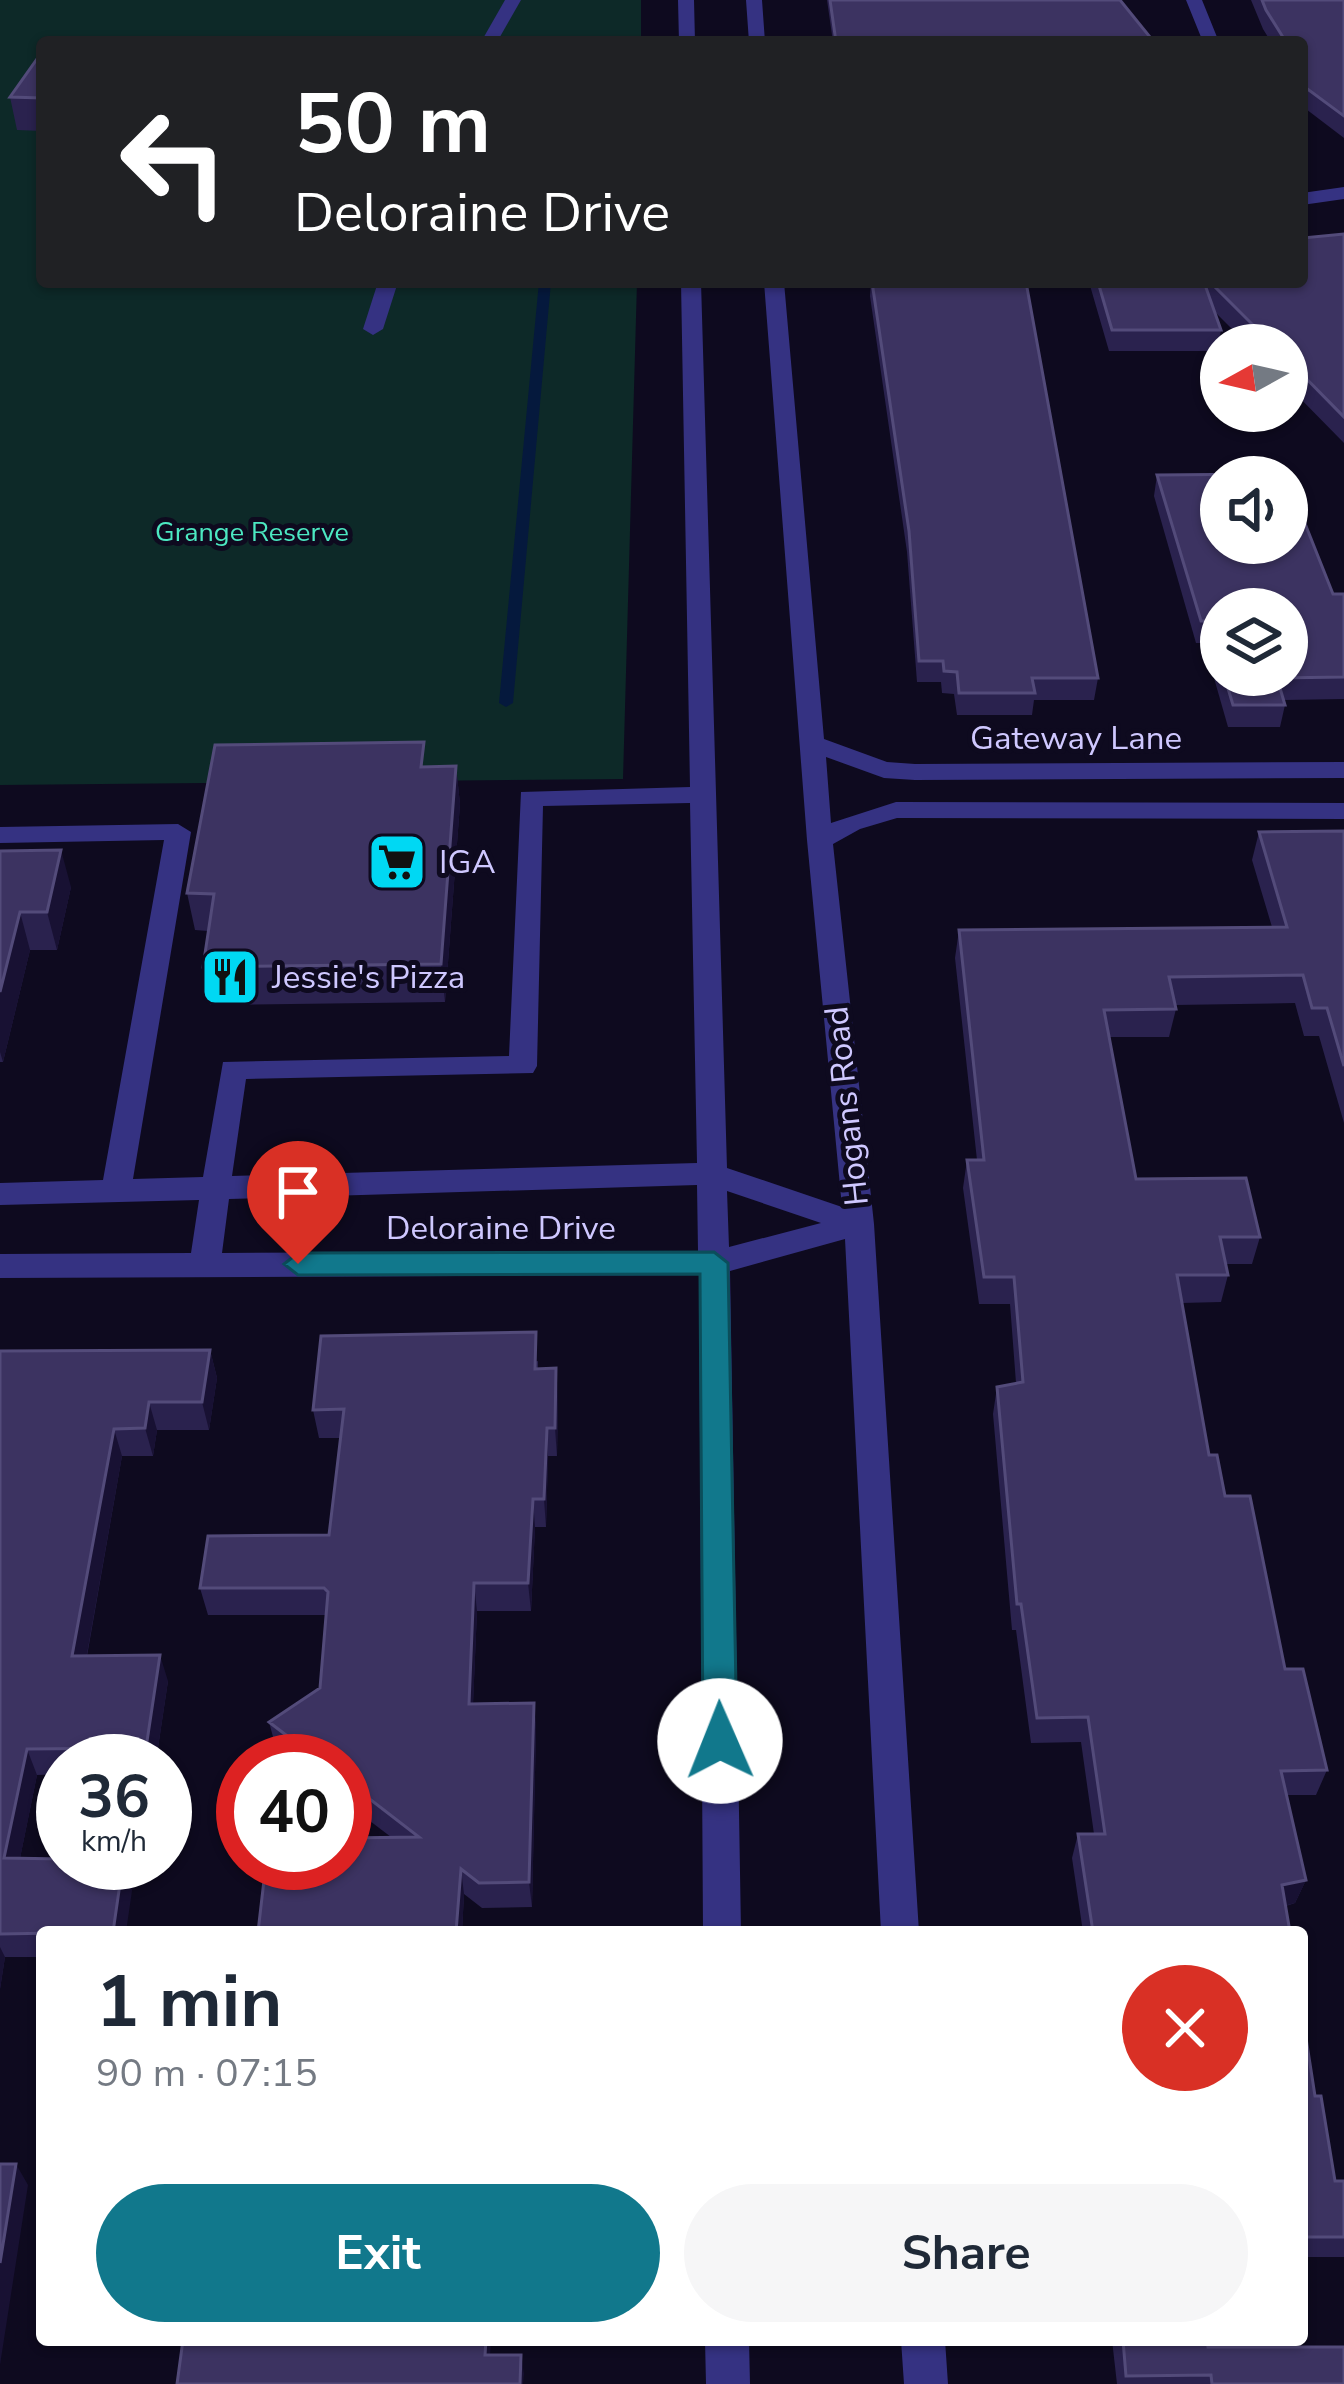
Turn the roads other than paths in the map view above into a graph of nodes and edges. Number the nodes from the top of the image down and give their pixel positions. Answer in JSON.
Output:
{"nodes":[{"id":1,"x":513,"y":0,"type":"edge"},
{"id":2,"x":686,"y":0,"type":"edge"},
{"id":3,"x":754,"y":0,"type":"edge"},
{"id":4,"x":1194,"y":0,"type":"edge"},
{"id":5,"x":492,"y":36,"type":"edge"},
{"id":6,"x":686,"y":36,"type":"edge"},
{"id":7,"x":757,"y":36,"type":"edge"},
{"id":8,"x":1209,"y":36,"type":"edge"},
{"id":9,"x":1308,"y":176,"type":"edge"},
{"id":10,"x":1335,"y":195,"type":"edge"},
{"id":11,"x":386,"y":288,"type":"edge"},
{"id":12,"x":691,"y":288,"type":"edge"},
{"id":13,"x":775,"y":288,"type":"edge"},
{"id":14,"x":373,"y":329,"type":"dead end"},
{"id":15,"x":814,"y":744,"type":"junction"},
{"id":16,"x":1344,"y":770,"type":"edge"},
{"id":17,"x":703,"y":795,"type":"junction"},
{"id":18,"x":1344,"y":811,"type":"edge"},
{"id":19,"x":0,"y":835,"type":"edge"},
{"id":20,"x":820,"y":840,"type":"junction"},
{"id":21,"x":711,"y":1174,"type":"junction"},
{"id":22,"x":215,"y":1190,"type":"junction"},
{"id":23,"x":116,"y":1191,"type":"junction"},
{"id":24,"x":0,"y":1194,"type":"edge"},
{"id":25,"x":859,"y":1224,"type":"junction"},
{"id":26,"x":714,"y":1263,"type":"junction"},
{"id":27,"x":205,"y":1264,"type":"junction"},
{"id":28,"x":0,"y":1266,"type":"edge"},
{"id":29,"x":722,"y":1926,"type":"edge"},
{"id":30,"x":900,"y":1926,"type":"edge"},
{"id":31,"x":727,"y":2346,"type":"edge"},
{"id":32,"x":923,"y":2346,"type":"edge"},
{"id":33,"x":728,"y":2384,"type":"edge"},
{"id":34,"x":926,"y":2384,"type":"edge"}],
"edges":[{"from":1,"to":5,"type":"street"},
{"from":2,"to":6,"type":"street"},
{"from":3,"to":7,"type":"street"},
{"from":4,"to":8,"type":"street"},
{"from":9,"to":10,"type":"street"},
{"from":11,"to":14,"type":"street"},
{"from":12,"to":17,"type":"street"},
{"from":13,"to":15,"type":"street","name":"Hogans Road"},
{"from":15,"to":16,"type":"street","name":"Gateway Lane"},
{"from":15,"to":20,"type":"street","name":"Hogans Road"},
{"from":17,"to":21,"type":"street"},
{"from":17,"to":22,"type":"street"},
{"from":18,"to":20,"type":"street"},
{"from":19,"to":23,"type":"street"},
{"from":20,"to":25,"type":"street","name":"Hogans Road"},
{"from":21,"to":22,"type":"street","name":"Deloraine Drive"},
{"from":21,"to":25,"type":"street"},
{"from":21,"to":26,"type":"street"},
{"from":22,"to":23,"type":"street","name":"Deloraine Drive"},
{"from":22,"to":27,"type":"street"},
{"from":23,"to":24,"type":"street","name":"Deloraine Drive"},
{"from":25,"to":26,"type":"street","name":"Deloraine Drive"},
{"from":25,"to":30,"type":"street","name":"Hogans Road"},
{"from":26,"to":27,"type":"street","name":"Deloraine Drive"},
{"from":26,"to":29,"type":"street"},
{"from":27,"to":28,"type":"street","name":"Deloraine Drive"},
{"from":31,"to":33,"type":"street"},
{"from":32,"to":34,"type":"street"}]}
